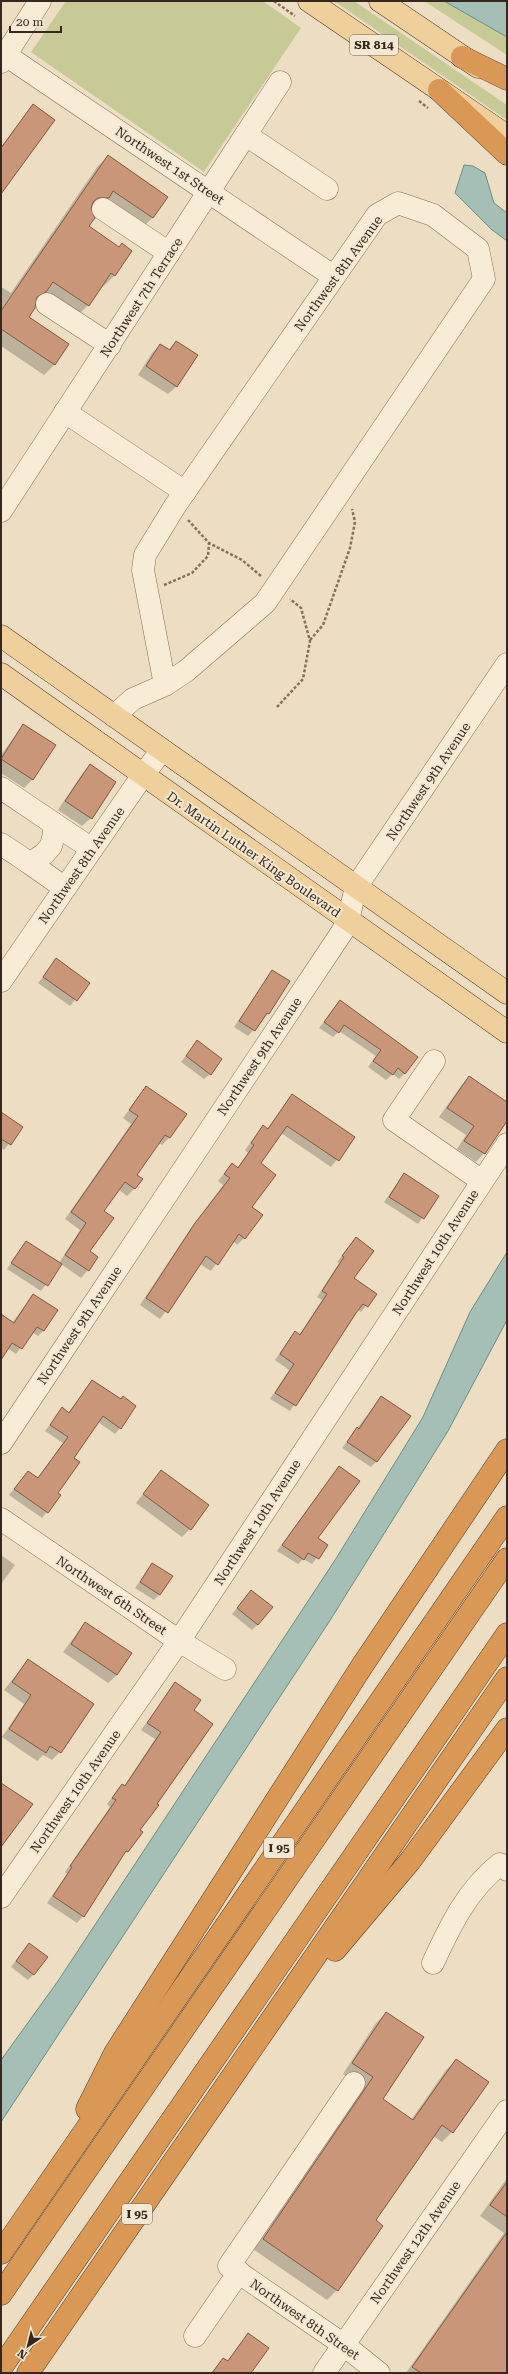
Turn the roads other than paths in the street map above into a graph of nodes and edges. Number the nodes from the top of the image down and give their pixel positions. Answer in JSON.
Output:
{"nodes":[{"id":1,"x":40,"y":1,"type":"edge"},
{"id":2,"x":380,"y":1,"type":"edge"},
{"id":3,"x":304,"y":10,"type":"edge"},
{"id":4,"x":2,"y":56,"type":"edge"},
{"id":5,"x":462,"y":57,"type":"junction"},
{"id":6,"x":507,"y":79,"type":"edge"},
{"id":7,"x":280,"y":82,"type":"dead end"},
{"id":8,"x":507,"y":87,"type":"edge"},
{"id":9,"x":439,"y":90,"type":"junction"},
{"id":10,"x":246,"y":135,"type":"junction"},
{"id":11,"x":507,"y":136,"type":"edge"},
{"id":12,"x":507,"y":154,"type":"edge"},
{"id":13,"x":326,"y":189,"type":"dead end"},
{"id":14,"x":209,"y":191,"type":"junction"},
{"id":15,"x":103,"y":209,"type":"dead end"},
{"id":16,"x":169,"y":253,"type":"junction"},
{"id":17,"x":333,"y":276,"type":"junction"},
{"id":18,"x":47,"y":304,"type":"dead end"},
{"id":19,"x":110,"y":345,"type":"junction"},
{"id":20,"x":65,"y":412,"type":"junction"},
{"id":21,"x":185,"y":492,"type":"junction"},
{"id":22,"x":1,"y":512,"type":"edge"},
{"id":23,"x":1,"y":636,"type":"edge"},
{"id":24,"x":507,"y":664,"type":"edge"},
{"id":25,"x":1,"y":674,"type":"edge"},
{"id":26,"x":165,"y":685,"type":"junction"},
{"id":27,"x":114,"y":716,"type":"junction"},
{"id":28,"x":162,"y":750,"type":"junction"},
{"id":29,"x":143,"y":775,"type":"junction"},
{"id":30,"x":1,"y":788,"type":"edge"},
{"id":31,"x":53,"y":823,"type":"junction"},
{"id":32,"x":1,"y":844,"type":"edge"},
{"id":33,"x":92,"y":849,"type":"junction"},
{"id":34,"x":28,"y":862,"type":"junction"},
{"id":35,"x":356,"y":887,"type":"junction"},
{"id":36,"x":65,"y":888,"type":"junction"},
{"id":37,"x":348,"y":920,"type":"junction"},
{"id":38,"x":1,"y":981,"type":"edge"},
{"id":39,"x":507,"y":993,"type":"edge"},
{"id":40,"x":507,"y":1032,"type":"edge"},
{"id":41,"x":434,"y":1060,"type":"dead end"},
{"id":42,"x":507,"y":1144,"type":"edge"},
{"id":43,"x":482,"y":1181,"type":"junction"},
{"id":44,"x":1,"y":1443,"type":"edge"},
{"id":45,"x":507,"y":1450,"type":"edge"},
{"id":46,"x":507,"y":1517,"type":"edge"},
{"id":47,"x":1,"y":1519,"type":"edge"},
{"id":48,"x":507,"y":1560,"type":"edge"},
{"id":49,"x":507,"y":1634,"type":"edge"},
{"id":50,"x":179,"y":1641,"type":"junction"},
{"id":51,"x":225,"y":1669,"type":"dead end"},
{"id":52,"x":507,"y":1678,"type":"edge"},
{"id":53,"x":507,"y":1729,"type":"edge"},
{"id":54,"x":503,"y":1867,"type":"edge"},
{"id":55,"x":1,"y":1897,"type":"edge"},
{"id":56,"x":433,"y":1963,"type":"dead end"},
{"id":57,"x":247,"y":2056,"type":"junction"},
{"id":58,"x":354,"y":2083,"type":"dead end"},
{"id":59,"x":507,"y":2111,"type":"edge"},
{"id":60,"x":51,"y":2180,"type":"junction"},
{"id":61,"x":1,"y":2253,"type":"edge"},
{"id":62,"x":234,"y":2269,"type":"junction"},
{"id":63,"x":1,"y":2294,"type":"edge"},
{"id":64,"x":194,"y":2336,"type":"dead end"},
{"id":65,"x":344,"y":2345,"type":"junction"},
{"id":66,"x":1,"y":2368,"type":"edge"},
{"id":67,"x":28,"y":2373,"type":"edge"},
{"id":68,"x":324,"y":2373,"type":"edge"},
{"id":69,"x":379,"y":2373,"type":"edge"}],
"edges":[{"from":1,"to":4,"type":"street"},
{"from":2,"to":5,"type":"main road","number":"SR 814"},
{"from":3,"to":9,"type":"main road","number":"SR 814"},
{"from":4,"to":14,"type":"street","name":"Northwest 1st Street"},
{"from":5,"to":6,"type":"highway"},
{"from":5,"to":8,"type":"main road","number":"SR 814"},
{"from":7,"to":10,"type":"street","name":"Northwest 7th Terrace"},
{"from":9,"to":11,"type":"main road","number":"SR 814"},
{"from":9,"to":12,"type":"highway"},
{"from":10,"to":13,"type":"street"},
{"from":10,"to":14,"type":"street","name":"Northwest 7th Terrace"},
{"from":14,"to":16,"type":"street","name":"Northwest 7th Terrace"},
{"from":14,"to":17,"type":"street","name":"Northwest 1st Street"},
{"from":15,"to":16,"type":"street"},
{"from":16,"to":19,"type":"street","name":"Northwest 7th Terrace"},
{"from":17,"to":21,"type":"street","name":"Northwest 8th Avenue"},
{"from":17,"to":26,"type":"street","name":"Northwest 8th Avenue"},
{"from":18,"to":19,"type":"street"},
{"from":19,"to":20,"type":"street","name":"Northwest 7th Terrace"},
{"from":20,"to":21,"type":"street"},
{"from":20,"to":22,"type":"street","name":"Northwest 7th Terrace"},
{"from":21,"to":26,"type":"street","name":"Northwest 8th Avenue"},
{"from":23,"to":27,"type":"main road"},
{"from":24,"to":35,"type":"street","name":"Northwest 9th Avenue"},
{"from":25,"to":29,"type":"main road","name":"Dr. Martin Luther King Boulevard"},
{"from":26,"to":27,"type":"street","name":"Northwest 8th Avenue"},
{"from":27,"to":28,"type":"main road"},
{"from":28,"to":29,"type":"street","name":"Northwest 8th Avenue"},
{"from":28,"to":35,"type":"main road"},
{"from":29,"to":33,"type":"street","name":"Northwest 8th Avenue"},
{"from":29,"to":37,"type":"main road","name":"Dr. Martin Luther King Boulevard"},
{"from":30,"to":31,"type":"street"},
{"from":31,"to":33,"type":"street"},
{"from":31,"to":34,"type":"street"},
{"from":32,"to":34,"type":"street"},
{"from":33,"to":36,"type":"street","name":"Northwest 8th Avenue"},
{"from":34,"to":36,"type":"street"},
{"from":35,"to":37,"type":"street","name":"Northwest 9th Avenue"},
{"from":35,"to":39,"type":"main road"},
{"from":36,"to":38,"type":"street","name":"Northwest 8th Avenue"},
{"from":37,"to":40,"type":"main road","name":"Dr. Martin Luther King Boulevard"},
{"from":37,"to":44,"type":"street","name":"Northwest 9th Avenue"},
{"from":41,"to":43,"type":"street"},
{"from":42,"to":43,"type":"street","name":"Northwest 10th Avenue"},
{"from":43,"to":50,"type":"street","name":"Northwest 10th Avenue"},
{"from":45,"to":60,"type":"highway"},
{"from":46,"to":60,"type":"highway","number":"I 95"},
{"from":47,"to":50,"type":"street","name":"Northwest 6th Street"},
{"from":48,"to":63,"type":"highway"},
{"from":49,"to":66,"type":"highway"},
{"from":50,"to":51,"type":"street","name":"Northwest 6th Street"},
{"from":50,"to":55,"type":"street","name":"Northwest 10th Avenue"},
{"from":52,"to":57,"type":"highway","number":"I 95"},
{"from":53,"to":57,"type":"highway"},
{"from":54,"to":56,"type":"street"},
{"from":57,"to":67,"type":"highway","number":"I 95"},
{"from":58,"to":62,"type":"street"},
{"from":59,"to":65,"type":"street","name":"Northwest 12th Avenue"},
{"from":60,"to":61,"type":"highway","number":"I 95"},
{"from":62,"to":64,"type":"street"},
{"from":62,"to":65,"type":"street","name":"Northwest 8th Street"},
{"from":65,"to":68,"type":"street","name":"Northwest 12th Avenue"},
{"from":65,"to":69,"type":"street","name":"Northwest 8th Street"}]}
